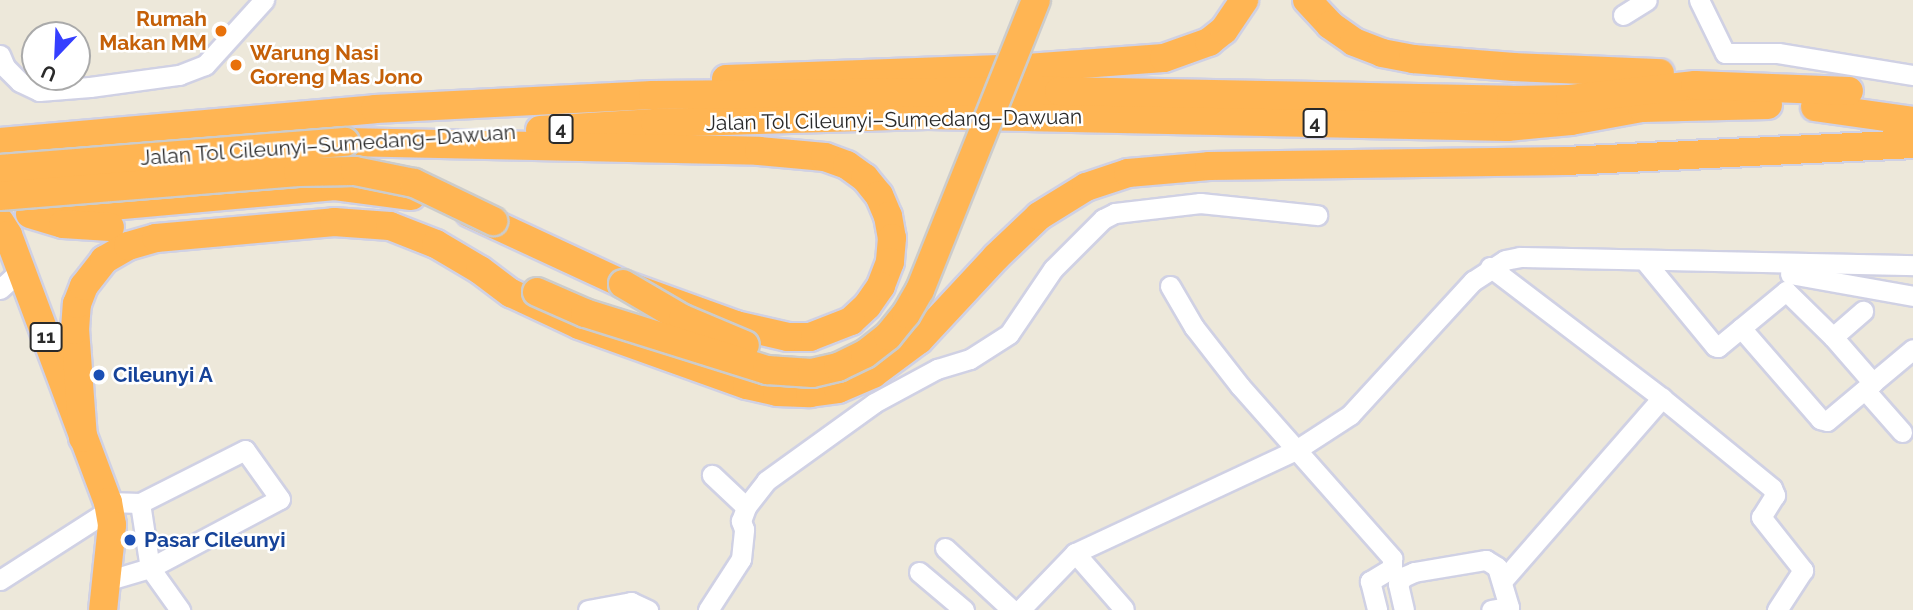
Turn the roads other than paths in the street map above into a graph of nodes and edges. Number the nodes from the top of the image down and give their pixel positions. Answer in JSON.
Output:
{"nodes":[{"id":1,"x":264,"y":0,"type":"edge"},
{"id":2,"x":1017,"y":0,"type":"edge"},
{"id":3,"x":1036,"y":0,"type":"edge"},
{"id":4,"x":1244,"y":0,"type":"edge"},
{"id":5,"x":1307,"y":0,"type":"edge"},
{"id":6,"x":1647,"y":0,"type":"edge"},
{"id":7,"x":1699,"y":0,"type":"edge"},
{"id":8,"x":1623,"y":15,"type":"dead end"},
{"id":9,"x":0,"y":55,"type":"edge"},
{"id":10,"x":1913,"y":75,"type":"edge"},
{"id":11,"x":1849,"y":91,"type":"junction"},
{"id":12,"x":775,"y":97,"type":"junction"},
{"id":13,"x":1913,"y":102,"type":"edge"},
{"id":14,"x":1913,"y":121,"type":"edge"},
{"id":15,"x":0,"y":142,"type":"edge"},
{"id":16,"x":345,"y":142,"type":"junction"},
{"id":17,"x":1913,"y":144,"type":"edge"},
{"id":18,"x":5,"y":162,"type":"edge"},
{"id":19,"x":0,"y":196,"type":"edge"},
{"id":20,"x":30,"y":214,"type":"dead end"},
{"id":21,"x":1317,"y":215,"type":"dead end"},
{"id":22,"x":493,"y":221,"type":"junction"},
{"id":23,"x":3,"y":223,"type":"edge"},
{"id":24,"x":157,"y":231,"type":"junction"},
{"id":25,"x":1644,"y":260,"type":"junction"},
{"id":26,"x":1734,"y":263,"type":"junction"},
{"id":27,"x":1913,"y":265,"type":"edge"},
{"id":28,"x":1490,"y":267,"type":"junction"},
{"id":29,"x":22,"y":270,"type":"junction"},
{"id":30,"x":480,"y":270,"type":"junction"},
{"id":31,"x":623,"y":284,"type":"junction"},
{"id":32,"x":1170,"y":285,"type":"dead end"},
{"id":33,"x":0,"y":289,"type":"edge"},
{"id":34,"x":1913,"y":296,"type":"edge"},
{"id":35,"x":77,"y":304,"type":"junction"},
{"id":36,"x":36,"y":309,"type":"junction"},
{"id":37,"x":1863,"y":311,"type":"dead end"},
{"id":38,"x":1741,"y":328,"type":"junction"},
{"id":39,"x":1833,"y":337,"type":"junction"},
{"id":40,"x":1913,"y":349,"type":"edge"},
{"id":41,"x":1869,"y":386,"type":"junction"},
{"id":42,"x":1662,"y":398,"type":"junction"},
{"id":43,"x":1902,"y":432,"type":"dead end"},
{"id":44,"x":83,"y":438,"type":"junction"},
{"id":45,"x":1296,"y":450,"type":"junction"},
{"id":46,"x":712,"y":475,"type":"dead end"},
{"id":47,"x":140,"y":503,"type":"junction"},
{"id":48,"x":108,"y":506,"type":"junction"},
{"id":49,"x":746,"y":507,"type":"junction"},
{"id":50,"x":944,"y":548,"type":"dead end"},
{"id":51,"x":1075,"y":553,"type":"junction"},
{"id":52,"x":150,"y":568,"type":"junction"},
{"id":53,"x":919,"y":572,"type":"dead end"},
{"id":54,"x":0,"y":580,"type":"edge"},
{"id":55,"x":1503,"y":580,"type":"junction"},
{"id":56,"x":106,"y":581,"type":"junction"},
{"id":57,"x":1029,"y":607,"type":"edge"},
{"id":58,"x":1124,"y":609,"type":"edge"},
{"id":59,"x":1504,"y":609,"type":"edge"},
{"id":60,"x":103,"y":610,"type":"edge"},
{"id":61,"x":180,"y":610,"type":"edge"},
{"id":62,"x":589,"y":610,"type":"edge"},
{"id":63,"x":648,"y":610,"type":"edge"},
{"id":64,"x":708,"y":610,"type":"edge"},
{"id":65,"x":964,"y":610,"type":"edge"},
{"id":66,"x":1012,"y":610,"type":"edge"},
{"id":67,"x":1377,"y":610,"type":"edge"},
{"id":68,"x":1404,"y":610,"type":"edge"},
{"id":69,"x":1777,"y":610,"type":"edge"}],
"edges":[{"from":1,"to":9,"type":"street"},
{"from":2,"to":31,"type":"highway","bridge":true},
{"from":3,"to":30,"type":"highway","bridge":true},
{"from":4,"to":12,"type":"highway"},
{"from":5,"to":11,"type":"highway"},
{"from":6,"to":8,"type":"street"},
{"from":7,"to":10,"type":"street"},
{"from":11,"to":12,"type":"highway","name":"Jalan Tol Cileunyi–Sumedang–Dawuan","number":"4"},
{"from":11,"to":13,"type":"highway","number":"4"},
{"from":12,"to":14,"type":"highway","name":"Jalan Tol Cileunyi–Sumedang–Dawuan","number":"4"},
{"from":12,"to":15,"type":"highway","name":"Jalan Tol Cileunyi–Sumedang–Dawuan"},
{"from":12,"to":16,"type":"highway","name":"Jalan Tol Cileunyi–Sumedang–Dawuan","number":"4"},
{"from":16,"to":18,"type":"highway","name":"Jalan Tol Cileunyi–Sumedang–Dawuan","number":"4","bridge":true},
{"from":16,"to":31,"type":"highway","bridge":true},
{"from":17,"to":30,"type":"highway"},
{"from":18,"to":22,"type":"highway","bridge":true},
{"from":19,"to":22,"type":"highway","bridge":true},
{"from":20,"to":24,"type":"highway"},
{"from":21,"to":49,"type":"street"},
{"from":22,"to":31,"type":"highway"},
{"from":23,"to":29,"type":"highway","number":"11"},
{"from":24,"to":30,"type":"highway"},
{"from":24,"to":35,"type":"highway"},
{"from":25,"to":26,"type":"street"},
{"from":25,"to":28,"type":"street"},
{"from":25,"to":38,"type":"street"},
{"from":26,"to":27,"type":"street"},
{"from":26,"to":34,"type":"street"},
{"from":28,"to":42,"type":"street"},
{"from":28,"to":45,"type":"street"},
{"from":29,"to":33,"type":"street"},
{"from":29,"to":36,"type":"highway","number":"11"},
{"from":32,"to":45,"type":"street"},
{"from":35,"to":36,"type":"highway"},
{"from":35,"to":44,"type":"highway"},
{"from":36,"to":44,"type":"highway","number":"11"},
{"from":37,"to":39,"type":"street"},
{"from":38,"to":39,"type":"street"},
{"from":38,"to":41,"type":"street"},
{"from":39,"to":41,"type":"street"},
{"from":40,"to":41,"type":"street"},
{"from":41,"to":43,"type":"street"},
{"from":42,"to":55,"type":"street"},
{"from":42,"to":69,"type":"street"},
{"from":44,"to":48,"type":"highway","number":"11"},
{"from":45,"to":51,"type":"street"},
{"from":45,"to":67,"type":"street"},
{"from":46,"to":49,"type":"street"},
{"from":47,"to":48,"type":"street"},
{"from":47,"to":52,"type":"street"},
{"from":47,"to":52,"type":"street"},
{"from":48,"to":54,"type":"street"},
{"from":48,"to":56,"type":"highway","number":"11"},
{"from":49,"to":64,"type":"street"},
{"from":50,"to":66,"type":"street"},
{"from":51,"to":57,"type":"street"},
{"from":51,"to":58,"type":"street"},
{"from":52,"to":56,"type":"street"},
{"from":52,"to":61,"type":"street"},
{"from":53,"to":65,"type":"street"},
{"from":55,"to":59,"type":"street"},
{"from":55,"to":68,"type":"street"},
{"from":56,"to":60,"type":"highway","number":"11"},
{"from":62,"to":63,"type":"street"}]}
